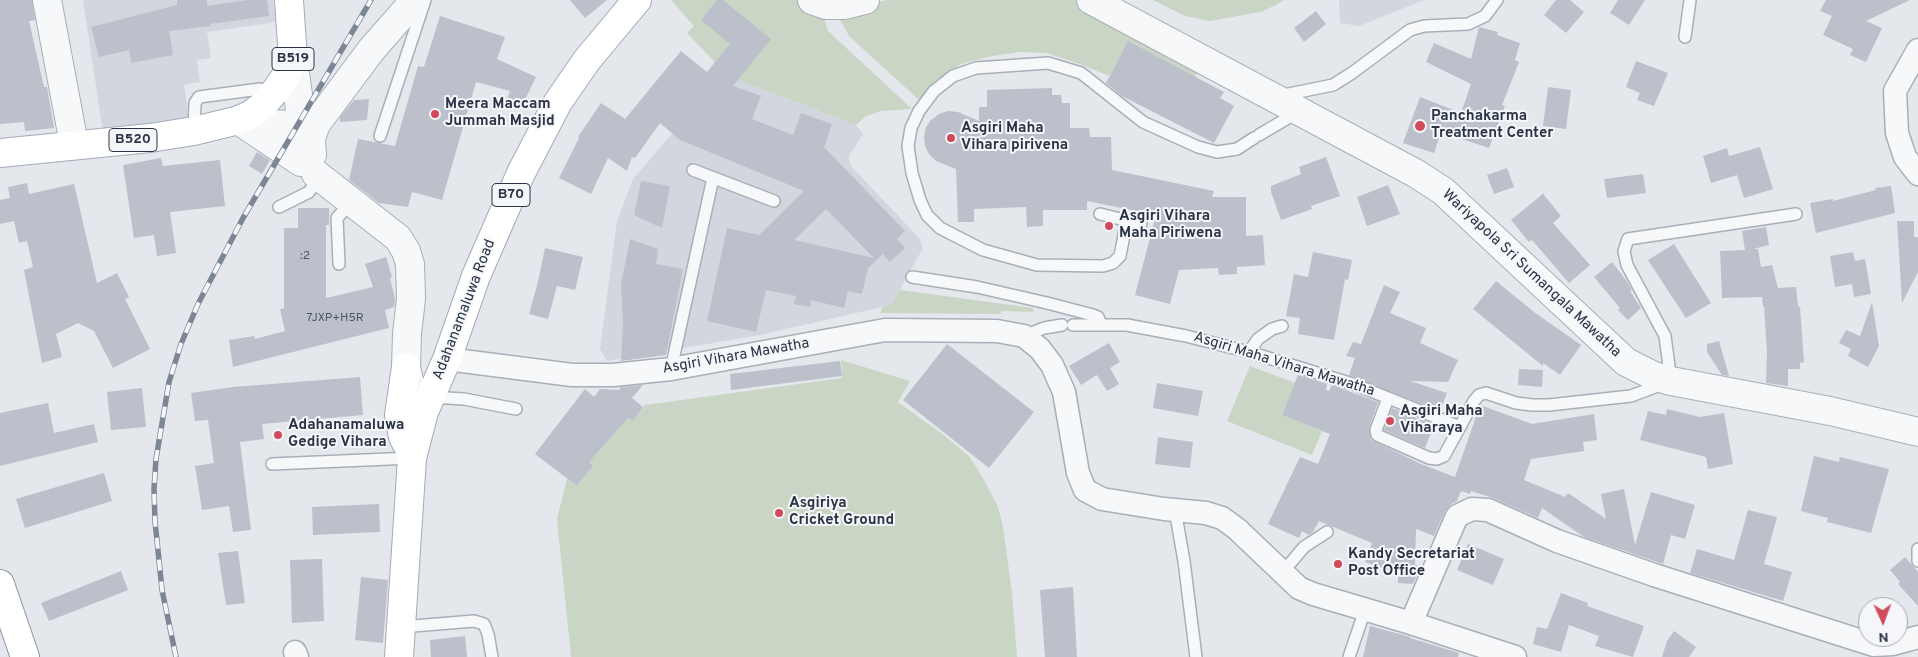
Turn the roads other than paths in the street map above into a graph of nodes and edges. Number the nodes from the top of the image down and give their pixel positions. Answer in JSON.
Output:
{"nodes":[{"id":1,"x":47,"y":0,"type":"edge"},
{"id":2,"x":289,"y":0,"type":"edge"},
{"id":3,"x":415,"y":0,"type":"edge"},
{"id":4,"x":425,"y":0,"type":"edge"},
{"id":5,"x":637,"y":0,"type":"edge"},
{"id":6,"x":812,"y":0,"type":"edge"},
{"id":7,"x":865,"y":0,"type":"edge"},
{"id":8,"x":1091,"y":0,"type":"edge"},
{"id":9,"x":1497,"y":0,"type":"edge"},
{"id":10,"x":1690,"y":0,"type":"edge"},
{"id":11,"x":1685,"y":37,"type":"dead end"},
{"id":12,"x":1918,"y":50,"type":"edge"},
{"id":13,"x":293,"y":59,"type":"junction"},
{"id":14,"x":343,"y":86,"type":"junction"},
{"id":15,"x":1273,"y":98,"type":"junction"},
{"id":16,"x":253,"y":105,"type":"junction"},
{"id":17,"x":328,"y":108,"type":"junction"},
{"id":18,"x":1298,"y":112,"type":"junction"},
{"id":19,"x":298,"y":125,"type":"junction"},
{"id":20,"x":194,"y":131,"type":"junction"},
{"id":21,"x":380,"y":136,"type":"dead end"},
{"id":22,"x":74,"y":144,"type":"junction"},
{"id":23,"x":0,"y":153,"type":"edge"},
{"id":24,"x":313,"y":166,"type":"junction"},
{"id":25,"x":693,"y":170,"type":"dead end"},
{"id":26,"x":1918,"y":174,"type":"edge"},
{"id":27,"x":713,"y":178,"type":"junction"},
{"id":28,"x":352,"y":201,"type":"junction"},
{"id":29,"x":774,"y":201,"type":"dead end"},
{"id":30,"x":279,"y":207,"type":"dead end"},
{"id":31,"x":1100,"y":214,"type":"dead end"},
{"id":32,"x":1796,"y":214,"type":"dead end"},
{"id":33,"x":1127,"y":220,"type":"junction"},
{"id":34,"x":1141,"y":224,"type":"dead end"},
{"id":35,"x":339,"y":264,"type":"dead end"},
{"id":36,"x":912,"y":277,"type":"dead end"},
{"id":37,"x":1101,"y":325,"type":"junction"},
{"id":38,"x":1282,"y":326,"type":"dead end"},
{"id":39,"x":1024,"y":336,"type":"junction"},
{"id":40,"x":1249,"y":352,"type":"junction"},
{"id":41,"x":447,"y":358,"type":"junction"},
{"id":42,"x":406,"y":367,"type":"junction"},
{"id":43,"x":672,"y":369,"type":"junction"},
{"id":44,"x":1670,"y":381,"type":"junction"},
{"id":45,"x":1388,"y":398,"type":"junction"},
{"id":46,"x":427,"y":404,"type":"junction"},
{"id":47,"x":516,"y":409,"type":"dead end"},
{"id":48,"x":1460,"y":427,"type":"junction"},
{"id":49,"x":1918,"y":432,"type":"edge"},
{"id":50,"x":412,"y":457,"type":"junction"},
{"id":51,"x":272,"y":464,"type":"dead end"},
{"id":52,"x":1175,"y":510,"type":"junction"},
{"id":53,"x":1326,"y":532,"type":"dead end"},
{"id":54,"x":1918,"y":549,"type":"edge"},
{"id":55,"x":1918,"y":562,"type":"edge"},
{"id":56,"x":1282,"y":573,"type":"junction"},
{"id":57,"x":0,"y":584,"type":"edge"},
{"id":58,"x":1365,"y":610,"type":"junction"},
{"id":59,"x":1411,"y":623,"type":"junction"},
{"id":60,"x":401,"y":627,"type":"junction"},
{"id":61,"x":1918,"y":636,"type":"edge"},
{"id":62,"x":1878,"y":651,"type":"edge"},
{"id":63,"x":25,"y":657,"type":"edge"},
{"id":64,"x":399,"y":657,"type":"edge"},
{"id":65,"x":492,"y":657,"type":"edge"},
{"id":66,"x":1196,"y":657,"type":"edge"},
{"id":67,"x":1349,"y":657,"type":"edge"},
{"id":68,"x":1515,"y":657,"type":"edge"}],
"edges":[{"from":1,"to":22,"type":"street"},
{"from":2,"to":13,"type":"main road","number":"B519"},
{"from":3,"to":14,"type":"street"},
{"from":4,"to":21,"type":"lane"},
{"from":5,"to":41,"type":"main road","name":"Adahanamaluwa Road","number":"B70"},
{"from":6,"to":7,"type":"street"},
{"from":8,"to":15,"type":"street","name":"Wariyapola Sri Sumangala Mawatha"},
{"from":9,"to":15,"type":"lane"},
{"from":10,"to":11,"type":"lane"},
{"from":12,"to":26,"type":"street"},
{"from":13,"to":14,"type":"street"},
{"from":13,"to":16,"type":"main road","number":"B519"},
{"from":13,"to":19,"type":"street"},
{"from":14,"to":17,"type":"street"},
{"from":15,"to":18,"type":"street","name":"Wariyapola Sri Sumangala Mawatha"},
{"from":16,"to":19,"type":"street"},
{"from":16,"to":20,"type":"main road","number":"B520"},
{"from":16,"to":20,"type":"lane"},
{"from":16,"to":24,"type":"street"},
{"from":17,"to":19,"type":"street"},
{"from":17,"to":24,"type":"street"},
{"from":18,"to":33,"type":"lane"},
{"from":18,"to":44,"type":"street","name":"Wariyapola Sri Sumangala Mawatha"},
{"from":19,"to":24,"type":"street"},
{"from":20,"to":22,"type":"main road","number":"B520"},
{"from":22,"to":23,"type":"main road","number":"B520"},
{"from":24,"to":28,"type":"street"},
{"from":24,"to":30,"type":"lane"},
{"from":25,"to":27,"type":"lane"},
{"from":27,"to":29,"type":"lane"},
{"from":27,"to":43,"type":"lane"},
{"from":28,"to":35,"type":"lane"},
{"from":28,"to":42,"type":"street"},
{"from":31,"to":33,"type":"lane"},
{"from":32,"to":44,"type":"lane"},
{"from":33,"to":34,"type":"lane"},
{"from":36,"to":37,"type":"lane"},
{"from":37,"to":39,"type":"lane","name":"Asgiri Maha Vihara Mawatha"},
{"from":37,"to":40,"type":"lane","name":"Asgiri Maha Vihara Mawatha"},
{"from":38,"to":40,"type":"lane"},
{"from":39,"to":43,"type":"street","name":"Asgiri Vihara Mawatha"},
{"from":39,"to":52,"type":"street"},
{"from":40,"to":45,"type":"lane","name":"Asgiri Maha Vihara Mawatha"},
{"from":41,"to":43,"type":"street","name":"Asgiri Vihara Mawatha"},
{"from":41,"to":46,"type":"main road","name":"Adahanamaluwa Road","number":"B70"},
{"from":42,"to":46,"type":"street"},
{"from":42,"to":50,"type":"main road"},
{"from":44,"to":48,"type":"lane"},
{"from":44,"to":49,"type":"street","name":"Wariyapola Sri Sumangala Mawatha"},
{"from":45,"to":48,"type":"lane","name":"Asgiri Maha Vihara Mawatha"},
{"from":45,"to":48,"type":"lane"},
{"from":46,"to":47,"type":"lane"},
{"from":46,"to":50,"type":"main road","name":"Adahanamaluwa Road","number":"B70"},
{"from":50,"to":51,"type":"lane"},
{"from":50,"to":60,"type":"main road","name":"Adahanamaluwa Road","number":"B70"},
{"from":52,"to":56,"type":"street"},
{"from":52,"to":66,"type":"lane"},
{"from":53,"to":56,"type":"lane"},
{"from":54,"to":55,"type":"lane"},
{"from":56,"to":58,"type":"street"},
{"from":57,"to":63,"type":"main road"},
{"from":58,"to":59,"type":"street"},
{"from":58,"to":67,"type":"lane"},
{"from":59,"to":62,"type":"street"},
{"from":59,"to":68,"type":"street"},
{"from":60,"to":64,"type":"main road","name":"Adahanamaluwa Road","number":"B70"},
{"from":60,"to":65,"type":"lane"},
{"from":61,"to":62,"type":"street"}]}
